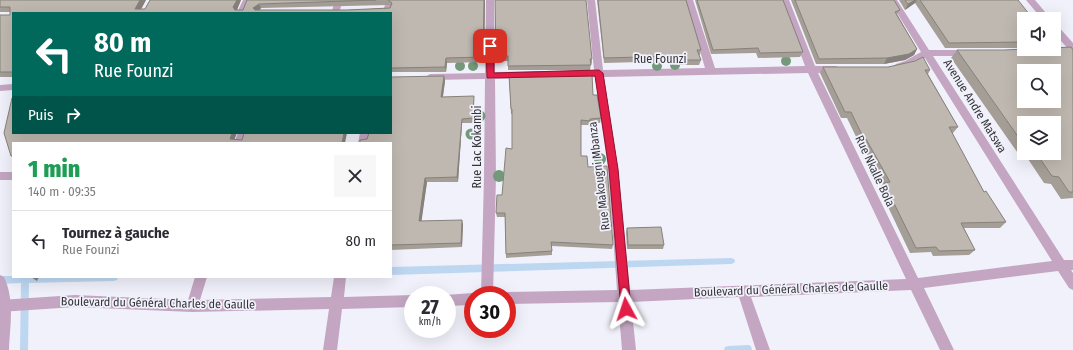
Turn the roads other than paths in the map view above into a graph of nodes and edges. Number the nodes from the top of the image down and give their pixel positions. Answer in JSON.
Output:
{"nodes":[{"id":1,"x":247,"y":0,"type":"edge"},
{"id":2,"x":339,"y":0,"type":"edge"},
{"id":3,"x":390,"y":0,"type":"edge"},
{"id":4,"x":490,"y":0,"type":"edge"},
{"id":5,"x":591,"y":0,"type":"edge"},
{"id":6,"x":689,"y":0,"type":"edge"},
{"id":7,"x":785,"y":0,"type":"edge"},
{"id":8,"x":893,"y":0,"type":"edge"},
{"id":9,"x":1030,"y":0,"type":"edge"},
{"id":10,"x":336,"y":11,"type":"edge"},
{"id":11,"x":385,"y":11,"type":"edge"},
{"id":12,"x":241,"y":12,"type":"edge"},
{"id":13,"x":1041,"y":12,"type":"edge"},
{"id":14,"x":1061,"y":35,"type":"edge"},
{"id":15,"x":1073,"y":48,"type":"edge"},
{"id":16,"x":1061,"y":49,"type":"edge"},
{"id":17,"x":982,"y":53,"type":"edge"},
{"id":18,"x":927,"y":54,"type":"junction"},
{"id":19,"x":890,"y":67,"type":"edge"},
{"id":20,"x":847,"y":68,"type":"edge"},
{"id":21,"x":811,"y":69,"type":"junction"},
{"id":22,"x":711,"y":72,"type":"junction"},
{"id":23,"x":599,"y":73,"type":"junction"},
{"id":24,"x":490,"y":76,"type":"junction"},
{"id":25,"x":422,"y":77,"type":"edge"},
{"id":26,"x":12,"y":87,"type":"edge"},
{"id":27,"x":0,"y":88,"type":"edge"},
{"id":28,"x":0,"y":176,"type":"edge"},
{"id":29,"x":12,"y":176,"type":"edge"},
{"id":30,"x":1068,"y":265,"type":"edge"},
{"id":31,"x":201,"y":278,"type":"edge"},
{"id":32,"x":340,"y":278,"type":"edge"},
{"id":33,"x":0,"y":281,"type":"edge"},
{"id":34,"x":914,"y":284,"type":"junction"},
{"id":35,"x":1073,"y":284,"type":"edge"},
{"id":36,"x":487,"y":286,"type":"edge"},
{"id":37,"x":743,"y":291,"type":"junction"},
{"id":38,"x":625,"y":296,"type":"junction"},
{"id":39,"x":516,"y":298,"type":"edge"},
{"id":40,"x":404,"y":301,"type":"edge"},
{"id":41,"x":336,"y":303,"type":"junction"},
{"id":42,"x":2,"y":306,"type":"edge"},
{"id":43,"x":192,"y":306,"type":"junction"},
{"id":44,"x":2,"y":350,"type":"edge"},
{"id":45,"x":330,"y":350,"type":"edge"},
{"id":46,"x":629,"y":350,"type":"edge"},
{"id":47,"x":763,"y":350,"type":"edge"},
{"id":48,"x":947,"y":350,"type":"edge"}],
"edges":[{"from":1,"to":12,"type":"street"},
{"from":2,"to":10,"type":"street"},
{"from":3,"to":11,"type":"street"},
{"from":4,"to":24,"type":"street","name":"Rue Lac Kokambi"},
{"from":5,"to":23,"type":"street","name":"Rue Makougni Mbanza"},
{"from":6,"to":22,"type":"street"},
{"from":7,"to":21,"type":"street","name":"Rue Nkalle Bola"},
{"from":8,"to":18,"type":"street","name":"Avenue Andre Matswa"},
{"from":9,"to":13,"type":"street"},
{"from":14,"to":15,"type":"street"},
{"from":15,"to":16,"type":"street"},
{"from":17,"to":18,"type":"street"},
{"from":18,"to":19,"type":"street"},
{"from":18,"to":30,"type":"street","name":"Avenue Andre Matswa"},
{"from":20,"to":21,"type":"street","name":"Rue Founzi"},
{"from":21,"to":22,"type":"street","name":"Rue Founzi"},
{"from":21,"to":34,"type":"street","name":"Rue Nkalle Bola"},
{"from":22,"to":23,"type":"street","name":"Rue Founzi"},
{"from":23,"to":24,"type":"street","name":"Rue Founzi"},
{"from":23,"to":38,"type":"street","name":"Rue Makougni Mbanza"},
{"from":24,"to":25,"type":"street","name":"Rue Founzi"},
{"from":24,"to":36,"type":"street","name":"Rue Lac Kokambi"},
{"from":26,"to":27,"type":"street"},
{"from":28,"to":29,"type":"street"},
{"from":30,"to":34,"type":"street","name":"Boulevard du Général Charles de Gaulle"},
{"from":30,"to":35,"type":"street","name":"Avenue Andre Matswa"},
{"from":31,"to":43,"type":"street"},
{"from":32,"to":41,"type":"street"},
{"from":33,"to":42,"type":"street"},
{"from":34,"to":37,"type":"street","name":"Boulevard du Général Charles de Gaulle"},
{"from":34,"to":48,"type":"street","name":"Rue Nkalle Bola"},
{"from":37,"to":38,"type":"street","name":"Boulevard du Général Charles de Gaulle"},
{"from":37,"to":47,"type":"street"},
{"from":38,"to":39,"type":"street","name":"Boulevard du Général Charles de Gaulle"},
{"from":38,"to":46,"type":"street","name":"Rue Makougni Mbanza"},
{"from":40,"to":41,"type":"street","name":"Boulevard du Général Charles de Gaulle"},
{"from":41,"to":43,"type":"street","name":"Boulevard du Général Charles de Gaulle"},
{"from":41,"to":45,"type":"street"},
{"from":42,"to":43,"type":"street","name":"Boulevard du Général Charles de Gaulle"},
{"from":42,"to":44,"type":"street"}]}
